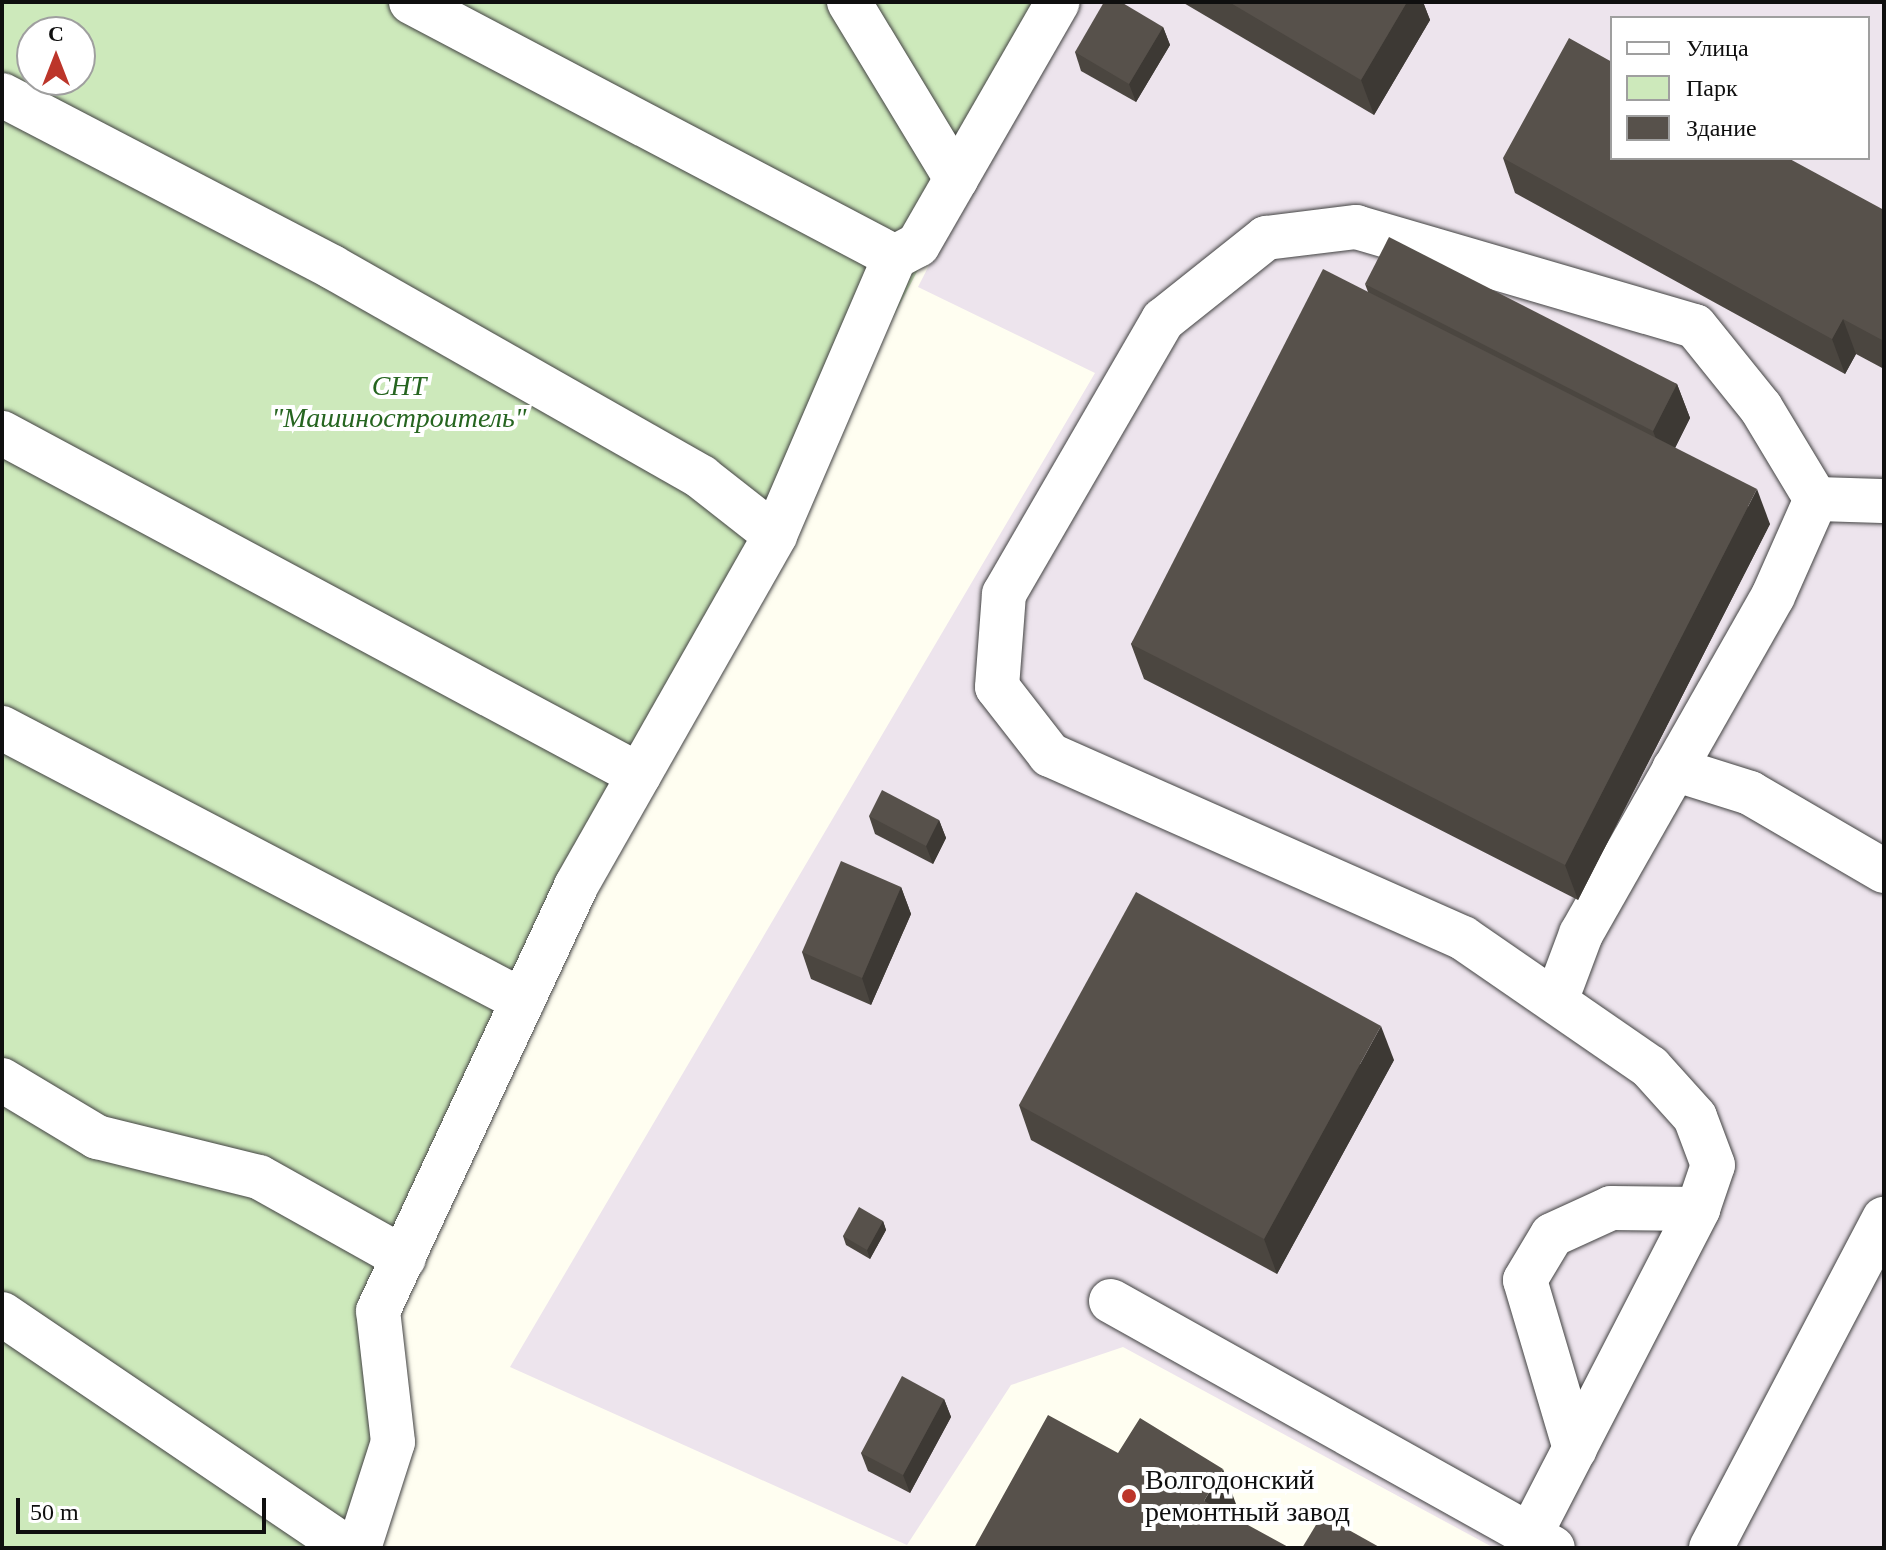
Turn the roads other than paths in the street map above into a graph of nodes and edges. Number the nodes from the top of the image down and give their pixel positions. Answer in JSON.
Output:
{"nodes":[{"id":1,"x":411,"y":2,"type":"edge"},
{"id":2,"x":849,"y":2,"type":"edge"},
{"id":3,"x":1058,"y":2,"type":"edge"},
{"id":4,"x":2,"y":95,"type":"edge"},
{"id":5,"x":956,"y":179,"type":"junction"},
{"id":6,"x":895,"y":257,"type":"junction"},
{"id":7,"x":2,"y":433,"type":"edge"},
{"id":8,"x":1816,"y":499,"type":"junction"},
{"id":9,"x":1884,"y":501,"type":"edge"},
{"id":10,"x":775,"y":535,"type":"junction"},
{"id":11,"x":2,"y":728,"type":"edge"},
{"id":12,"x":1674,"y":769,"type":"junction"},
{"id":13,"x":639,"y":775,"type":"junction"},
{"id":14,"x":1884,"y":871,"type":"edge"},
{"id":15,"x":1557,"y":998,"type":"junction"},
{"id":16,"x":523,"y":1001,"type":"junction"},
{"id":17,"x":2,"y":1080,"type":"edge"},
{"id":18,"x":1698,"y":1209,"type":"junction"},
{"id":19,"x":1884,"y":1219,"type":"edge"},
{"id":20,"x":404,"y":1258,"type":"junction"},
{"id":21,"x":1111,"y":1301,"type":"dead end"},
{"id":22,"x":2,"y":1314,"type":"edge"},
{"id":23,"x":1575,"y":1449,"type":"junction"},
{"id":24,"x":1541,"y":1542,"type":"edge"},
{"id":25,"x":348,"y":1548,"type":"edge"},
{"id":26,"x":359,"y":1548,"type":"edge"},
{"id":27,"x":1711,"y":1548,"type":"edge"}],
"edges":[{"from":1,"to":6,"type":"lane"},
{"from":2,"to":5,"type":"lane"},
{"from":3,"to":5,"type":"lane"},
{"from":4,"to":10,"type":"lane"},
{"from":5,"to":6,"type":"lane"},
{"from":6,"to":10,"type":"lane"},
{"from":7,"to":13,"type":"lane"},
{"from":8,"to":9,"type":"lane"},
{"from":8,"to":12,"type":"lane"},
{"from":8,"to":15,"type":"lane"},
{"from":10,"to":13,"type":"lane"},
{"from":11,"to":16,"type":"lane"},
{"from":12,"to":14,"type":"lane"},
{"from":12,"to":15,"type":"lane"},
{"from":13,"to":16,"type":"lane"},
{"from":15,"to":18,"type":"lane"},
{"from":16,"to":20,"type":"lane"},
{"from":17,"to":20,"type":"lane"},
{"from":18,"to":23,"type":"lane"},
{"from":18,"to":23,"type":"lane"},
{"from":19,"to":27,"type":"lane"},
{"from":20,"to":26,"type":"lane"},
{"from":21,"to":24,"type":"lane"},
{"from":22,"to":25,"type":"lane"},
{"from":23,"to":24,"type":"lane"}]}
